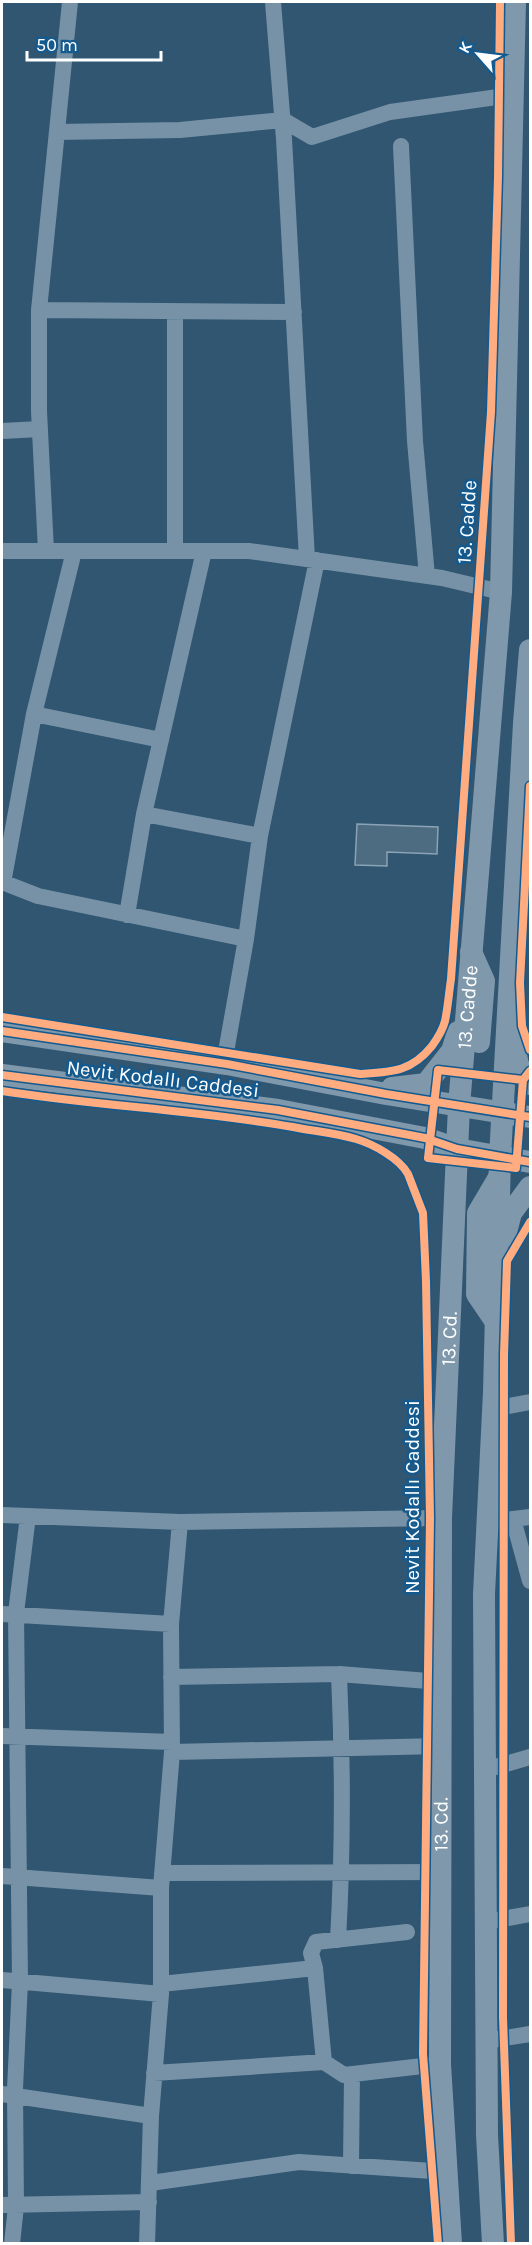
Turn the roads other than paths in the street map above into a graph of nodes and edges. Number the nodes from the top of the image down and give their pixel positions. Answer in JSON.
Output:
{"nodes":[{"id":1,"x":70,"y":2,"type":"edge"},
{"id":2,"x":273,"y":2,"type":"edge"},
{"id":3,"x":515,"y":2,"type":"edge"},
{"id":4,"x":513,"y":95,"type":"junction"},
{"id":5,"x":283,"y":120,"type":"junction"},
{"id":6,"x":57,"y":132,"type":"junction"},
{"id":7,"x":401,"y":146,"type":"dead end"},
{"id":8,"x":39,"y":310,"type":"junction"},
{"id":9,"x":175,"y":311,"type":"junction"},
{"id":10,"x":294,"y":312,"type":"junction"},
{"id":11,"x":40,"y":429,"type":"junction"},
{"id":12,"x":2,"y":431,"type":"edge"},
{"id":13,"x":3,"y":550,"type":"edge"},
{"id":14,"x":46,"y":551,"type":"junction"},
{"id":15,"x":74,"y":551,"type":"junction"},
{"id":16,"x":175,"y":551,"type":"junction"},
{"id":17,"x":204,"y":551,"type":"junction"},
{"id":18,"x":312,"y":560,"type":"junction"},
{"id":19,"x":2,"y":568,"type":"edge"},
{"id":20,"x":427,"y":576,"type":"junction"},
{"id":21,"x":501,"y":592,"type":"junction"},
{"id":22,"x":531,"y":650,"type":"edge"},
{"id":23,"x":34,"y":714,"type":"junction"},
{"id":24,"x":527,"y":723,"type":"edge"},
{"id":25,"x":161,"y":740,"type":"junction"},
{"id":26,"x":144,"y":814,"type":"junction"},
{"id":27,"x":260,"y":836,"type":"junction"},
{"id":28,"x":2,"y":882,"type":"edge"},
{"id":29,"x":126,"y":915,"type":"junction"},
{"id":30,"x":246,"y":939,"type":"junction"},
{"id":31,"x":471,"y":951,"type":"junction"},
{"id":32,"x":466,"y":1008,"type":"junction"},
{"id":33,"x":508,"y":1018,"type":"junction"},
{"id":34,"x":2,"y":1031,"type":"edge"},
{"id":35,"x":227,"y":1064,"type":"junction"},
{"id":36,"x":2,"y":1076,"type":"edge"},
{"id":37,"x":461,"y":1080,"type":"junction"},
{"id":38,"x":531,"y":1084,"type":"edge"},
{"id":39,"x":369,"y":1091,"type":"junction"},
{"id":40,"x":459,"y":1106,"type":"junction"},
{"id":41,"x":504,"y":1112,"type":"junction"},
{"id":42,"x":531,"y":1117,"type":"edge"},
{"id":43,"x":457,"y":1149,"type":"junction"},
{"id":44,"x":531,"y":1162,"type":"edge"},
{"id":45,"x":500,"y":1167,"type":"junction"},
{"id":46,"x":531,"y":1187,"type":"edge"},
{"id":47,"x":497,"y":1260,"type":"junction"},
{"id":48,"x":496,"y":1322,"type":"junction"},
{"id":49,"x":531,"y":1402,"type":"edge"},
{"id":50,"x":492,"y":1409,"type":"junction"},
{"id":51,"x":2,"y":1515,"type":"edge"},
{"id":52,"x":28,"y":1516,"type":"junction"},
{"id":53,"x":531,"y":1517,"type":"edge"},
{"id":54,"x":441,"y":1518,"type":"junction"},
{"id":55,"x":513,"y":1519,"type":"junction"},
{"id":56,"x":180,"y":1522,"type":"junction"},
{"id":57,"x":487,"y":1522,"type":"junction"},
{"id":58,"x":531,"y":1581,"type":"edge"},
{"id":59,"x":9,"y":1613,"type":"edge"},
{"id":60,"x":171,"y":1624,"type":"junction"},
{"id":61,"x":339,"y":1674,"type":"junction"},
{"id":62,"x":171,"y":1677,"type":"junction"},
{"id":63,"x":441,"y":1682,"type":"junction"},
{"id":64,"x":10,"y":1736,"type":"edge"},
{"id":65,"x":441,"y":1746,"type":"junction"},
{"id":66,"x":172,"y":1747,"type":"junction"},
{"id":67,"x":343,"y":1749,"type":"junction"},
{"id":68,"x":531,"y":1757,"type":"edge"},
{"id":69,"x":485,"y":1770,"type":"junction"},
{"id":70,"x":342,"y":1872,"type":"junction"},
{"id":71,"x":441,"y":1872,"type":"junction"},
{"id":72,"x":10,"y":1877,"type":"edge"},
{"id":73,"x":161,"y":1880,"type":"junction"},
{"id":74,"x":531,"y":1914,"type":"edge"},
{"id":75,"x":486,"y":1922,"type":"junction"},
{"id":76,"x":407,"y":1932,"type":"dead end"},
{"id":77,"x":338,"y":1940,"type":"junction"},
{"id":78,"x":315,"y":1968,"type":"junction"},
{"id":79,"x":2,"y":1980,"type":"edge"},
{"id":80,"x":20,"y":1982,"type":"junction"},
{"id":81,"x":161,"y":1989,"type":"junction"},
{"id":82,"x":531,"y":2034,"type":"edge"},
{"id":83,"x":486,"y":2042,"type":"junction"},
{"id":84,"x":324,"y":2062,"type":"junction"},
{"id":85,"x":440,"y":2064,"type":"junction"},
{"id":86,"x":154,"y":2073,"type":"junction"},
{"id":87,"x":352,"y":2074,"type":"junction"},
{"id":88,"x":8,"y":2095,"type":"edge"},
{"id":89,"x":151,"y":2116,"type":"junction"},
{"id":90,"x":351,"y":2166,"type":"junction"},
{"id":91,"x":447,"y":2172,"type":"junction"},
{"id":92,"x":150,"y":2183,"type":"junction"},
{"id":93,"x":149,"y":2202,"type":"junction"},
{"id":94,"x":9,"y":2206,"type":"edge"},
{"id":95,"x":12,"y":2244,"type":"edge"},
{"id":96,"x":147,"y":2244,"type":"edge"},
{"id":97,"x":451,"y":2244,"type":"edge"},
{"id":98,"x":493,"y":2244,"type":"edge"}],
"edges":[{"from":1,"to":6,"type":"street"},
{"from":2,"to":5,"type":"street"},
{"from":3,"to":4,"type":"main road","name":"13. Cadde"},
{"from":4,"to":5,"type":"street"},
{"from":4,"to":21,"type":"main road","name":"13. Cadde"},
{"from":5,"to":6,"type":"street"},
{"from":5,"to":10,"type":"street"},
{"from":6,"to":8,"type":"street"},
{"from":7,"to":20,"type":"street"},
{"from":8,"to":9,"type":"street"},
{"from":8,"to":11,"type":"street"},
{"from":9,"to":10,"type":"street"},
{"from":9,"to":16,"type":"street"},
{"from":10,"to":18,"type":"street"},
{"from":11,"to":12,"type":"street"},
{"from":11,"to":14,"type":"street"},
{"from":13,"to":14,"type":"street"},
{"from":13,"to":19,"type":"street"},
{"from":14,"to":15,"type":"street"},
{"from":15,"to":16,"type":"street"},
{"from":15,"to":23,"type":"street"},
{"from":16,"to":17,"type":"street"},
{"from":17,"to":18,"type":"street"},
{"from":17,"to":25,"type":"street"},
{"from":18,"to":20,"type":"street"},
{"from":18,"to":27,"type":"street"},
{"from":20,"to":21,"type":"street"},
{"from":21,"to":31,"type":"main road","name":"13. Cadde"},
{"from":22,"to":24,"type":"main road"},
{"from":23,"to":25,"type":"street"},
{"from":23,"to":28,"type":"street"},
{"from":24,"to":33,"type":"main road"},
{"from":25,"to":26,"type":"street"},
{"from":26,"to":27,"type":"street"},
{"from":26,"to":29,"type":"street"},
{"from":27,"to":30,"type":"street"},
{"from":28,"to":29,"type":"street"},
{"from":29,"to":30,"type":"street"},
{"from":30,"to":35,"type":"street"},
{"from":31,"to":32,"type":"main road","name":"13. Cadde"},
{"from":31,"to":37,"type":"main road"},
{"from":32,"to":37,"type":"main road","name":"13. Cadde"},
{"from":32,"to":39,"type":"main road"},
{"from":33,"to":38,"type":"main road"},
{"from":33,"to":41,"type":"main road"},
{"from":34,"to":35,"type":"main road","name":"Nevit Kodallı Caddesi"},
{"from":35,"to":39,"type":"main road","name":"Nevit Kodallı Caddesi"},
{"from":36,"to":43,"type":"main road","name":"Nevit Kodallı Caddesi"},
{"from":37,"to":40,"type":"main road","name":"13. Cd."},
{"from":39,"to":40,"type":"main road","name":"Nevit Kodallı Caddesi"},
{"from":40,"to":41,"type":"main road","name":"Nevit Kodallı Caddesi"},
{"from":40,"to":43,"type":"main road","name":"13. Cd."},
{"from":41,"to":42,"type":"main road","name":"Nevit Kodallı Caddesi"},
{"from":41,"to":45,"type":"main road"},
{"from":43,"to":45,"type":"main road","name":"Nevit Kodallı Caddesi"},
{"from":43,"to":54,"type":"main road","name":"13. Cd."},
{"from":44,"to":45,"type":"main road","name":"Nevit Kodallı Caddesi"},
{"from":45,"to":47,"type":"main road"},
{"from":45,"to":48,"type":"main road"},
{"from":46,"to":47,"type":"main road"},
{"from":47,"to":48,"type":"main road"},
{"from":48,"to":50,"type":"main road"},
{"from":49,"to":50,"type":"street"},
{"from":50,"to":57,"type":"main road"},
{"from":51,"to":52,"type":"street"},
{"from":52,"to":56,"type":"street"},
{"from":52,"to":59,"type":"street"},
{"from":53,"to":55,"type":"street"},
{"from":54,"to":56,"type":"street"},
{"from":54,"to":63,"type":"main road","name":"13. Cd."},
{"from":55,"to":57,"type":"street"},
{"from":55,"to":58,"type":"street"},
{"from":56,"to":60,"type":"street"},
{"from":57,"to":69,"type":"main road"},
{"from":59,"to":60,"type":"street"},
{"from":59,"to":64,"type":"street"},
{"from":60,"to":62,"type":"street"},
{"from":61,"to":62,"type":"street"},
{"from":61,"to":63,"type":"street"},
{"from":61,"to":67,"type":"street"},
{"from":62,"to":66,"type":"street"},
{"from":63,"to":65,"type":"main road","name":"13. Cd."},
{"from":64,"to":66,"type":"street"},
{"from":64,"to":72,"type":"street"},
{"from":65,"to":67,"type":"street"},
{"from":65,"to":71,"type":"main road","name":"13. Cd."},
{"from":66,"to":67,"type":"street"},
{"from":66,"to":73,"type":"street"},
{"from":67,"to":70,"type":"street"},
{"from":68,"to":69,"type":"street"},
{"from":69,"to":75,"type":"main road"},
{"from":70,"to":71,"type":"street"},
{"from":70,"to":73,"type":"street"},
{"from":70,"to":77,"type":"street"},
{"from":71,"to":85,"type":"main road","name":"13. Cd."},
{"from":72,"to":73,"type":"street"},
{"from":72,"to":80,"type":"street"},
{"from":73,"to":81,"type":"street"},
{"from":74,"to":75,"type":"street"},
{"from":75,"to":83,"type":"main road"},
{"from":76,"to":77,"type":"street"},
{"from":77,"to":78,"type":"street"},
{"from":78,"to":81,"type":"street"},
{"from":78,"to":84,"type":"street"},
{"from":79,"to":80,"type":"street"},
{"from":80,"to":81,"type":"street"},
{"from":80,"to":88,"type":"street"},
{"from":81,"to":86,"type":"street"},
{"from":82,"to":83,"type":"street"},
{"from":83,"to":98,"type":"main road"},
{"from":84,"to":86,"type":"street"},
{"from":84,"to":87,"type":"street"},
{"from":85,"to":87,"type":"street"},
{"from":85,"to":91,"type":"main road","name":"13. Cd."},
{"from":86,"to":89,"type":"street"},
{"from":87,"to":90,"type":"street"},
{"from":88,"to":89,"type":"street"},
{"from":88,"to":94,"type":"street"},
{"from":89,"to":92,"type":"street"},
{"from":90,"to":91,"type":"street"},
{"from":90,"to":92,"type":"street"},
{"from":91,"to":97,"type":"main road","name":"13. Cd."},
{"from":92,"to":93,"type":"street"},
{"from":93,"to":94,"type":"street"},
{"from":93,"to":96,"type":"street"},
{"from":94,"to":95,"type":"street"}]}
